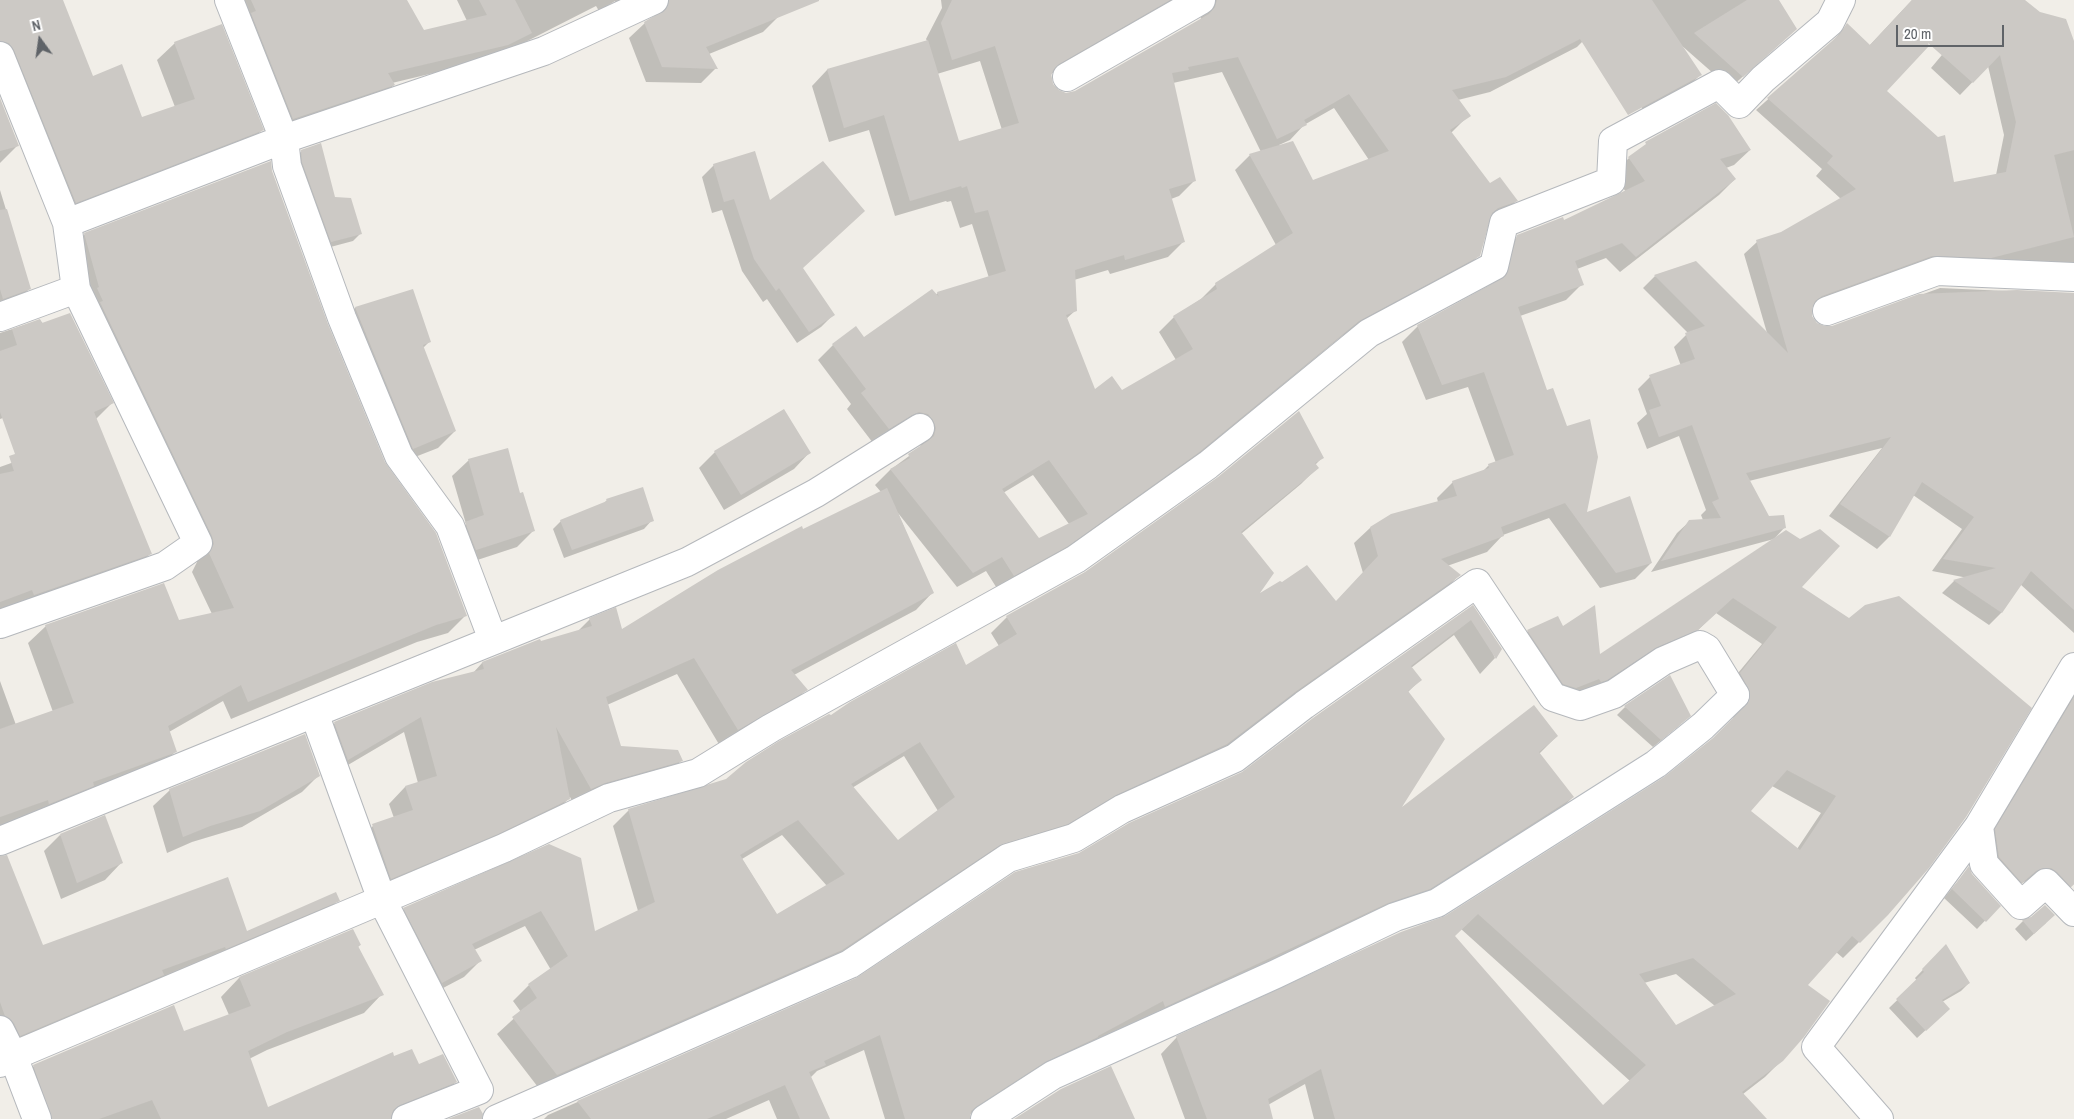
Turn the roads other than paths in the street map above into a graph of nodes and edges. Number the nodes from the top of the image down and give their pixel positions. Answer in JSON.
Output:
{"nodes":[{"id":1,"x":229,"y":0,"type":"edge"},
{"id":2,"x":654,"y":0,"type":"edge"},
{"id":3,"x":1201,"y":0,"type":"edge"},
{"id":4,"x":1841,"y":0,"type":"edge"},
{"id":5,"x":0,"y":56,"type":"edge"},
{"id":6,"x":1067,"y":77,"type":"dead end"},
{"id":7,"x":284,"y":139,"type":"junction"},
{"id":8,"x":67,"y":223,"type":"junction"},
{"id":9,"x":2074,"y":277,"type":"edge"},
{"id":10,"x":76,"y":289,"type":"junction"},
{"id":11,"x":1827,"y":311,"type":"dead end"},
{"id":12,"x":0,"y":317,"type":"edge"},
{"id":13,"x":920,"y":428,"type":"dead end"},
{"id":14,"x":0,"y":624,"type":"edge"},
{"id":15,"x":493,"y":640,"type":"junction"},
{"id":16,"x":2074,"y":667,"type":"edge"},
{"id":17,"x":314,"y":713,"type":"junction"},
{"id":18,"x":1979,"y":826,"type":"junction"},
{"id":19,"x":0,"y":841,"type":"edge"},
{"id":20,"x":382,"y":900,"type":"junction"},
{"id":21,"x":2074,"y":912,"type":"edge"},
{"id":22,"x":0,"y":1030,"type":"edge"},
{"id":23,"x":6,"y":1059,"type":"edge"},
{"id":24,"x":479,"y":1090,"type":"junction"},
{"id":25,"x":37,"y":1119,"type":"edge"},
{"id":26,"x":406,"y":1119,"type":"edge"},
{"id":27,"x":496,"y":1119,"type":"edge"},
{"id":28,"x":985,"y":1119,"type":"edge"},
{"id":29,"x":1879,"y":1119,"type":"edge"}],
"edges":[{"from":1,"to":7,"type":"street"},
{"from":2,"to":7,"type":"street"},
{"from":3,"to":6,"type":"street"},
{"from":4,"to":20,"type":"street"},
{"from":5,"to":8,"type":"street"},
{"from":7,"to":8,"type":"street"},
{"from":7,"to":15,"type":"street"},
{"from":8,"to":10,"type":"street"},
{"from":9,"to":11,"type":"street"},
{"from":10,"to":12,"type":"street"},
{"from":10,"to":14,"type":"street"},
{"from":13,"to":15,"type":"street"},
{"from":15,"to":17,"type":"street"},
{"from":16,"to":18,"type":"street"},
{"from":17,"to":19,"type":"street"},
{"from":17,"to":20,"type":"street"},
{"from":18,"to":21,"type":"street"},
{"from":18,"to":29,"type":"street"},
{"from":20,"to":23,"type":"street"},
{"from":20,"to":24,"type":"street"},
{"from":22,"to":23,"type":"street"},
{"from":23,"to":25,"type":"street"},
{"from":24,"to":26,"type":"street"},
{"from":24,"to":27,"type":"street"},
{"from":27,"to":28,"type":"street"}]}
